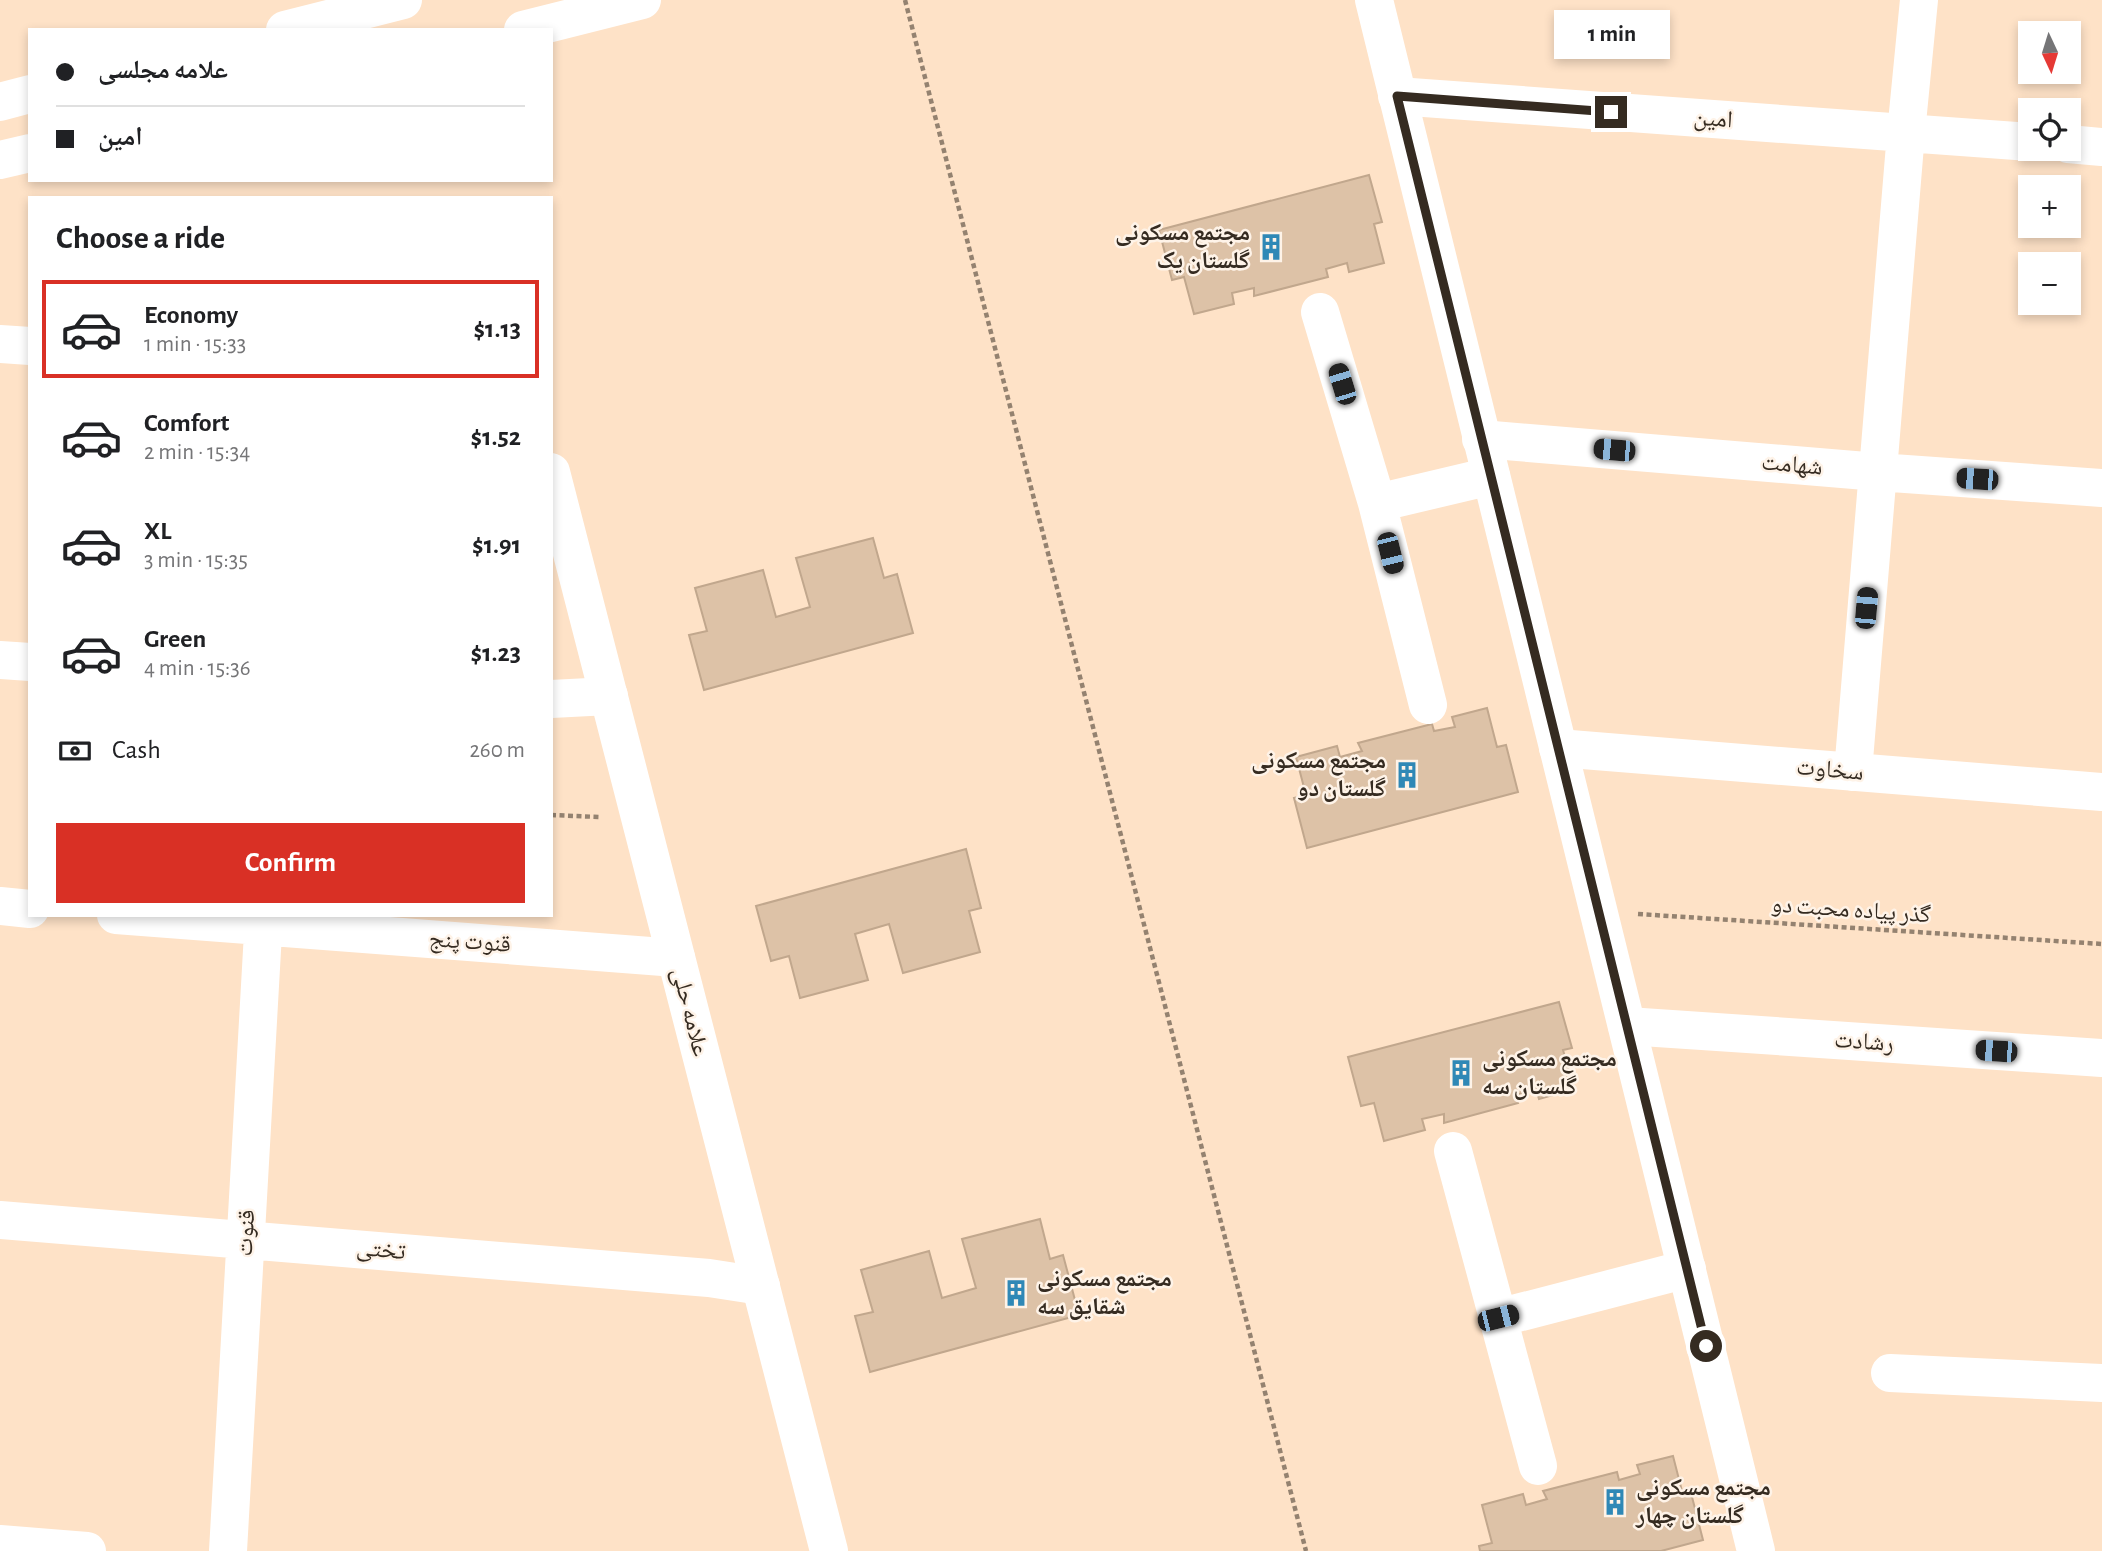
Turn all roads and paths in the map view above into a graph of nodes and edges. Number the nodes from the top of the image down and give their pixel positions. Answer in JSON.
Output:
{"nodes":[{"id":1,"x":403,"y":0,"type":"edge"},
{"id":2,"x":642,"y":0,"type":"edge"},
{"id":3,"x":905,"y":0,"type":"edge"},
{"id":4,"x":1374,"y":0,"type":"edge"},
{"id":5,"x":1919,"y":0,"type":"edge"},
{"id":6,"x":293,"y":28,"type":"edge"},
{"id":7,"x":531,"y":28,"type":"edge"},
{"id":8,"x":28,"y":95,"type":"edge"},
{"id":9,"x":1397,"y":96,"type":"junction"},
{"id":10,"x":0,"y":102,"type":"edge"},
{"id":11,"x":1906,"y":133,"type":"junction"},
{"id":12,"x":2018,"y":141,"type":"edge"},
{"id":13,"x":2081,"y":146,"type":"edge"},
{"id":14,"x":2102,"y":147,"type":"edge"},
{"id":15,"x":28,"y":153,"type":"edge"},
{"id":16,"x":0,"y":160,"type":"edge"},
{"id":17,"x":1320,"y":312,"type":"dead end"},
{"id":18,"x":0,"y":344,"type":"edge"},
{"id":19,"x":28,"y":346,"type":"edge"},
{"id":20,"x":1481,"y":439,"type":"junction"},
{"id":21,"x":1878,"y":472,"type":"junction"},
{"id":22,"x":1491,"y":477,"type":"junction"},
{"id":23,"x":553,"y":480,"type":"edge"},
{"id":24,"x":2102,"y":488,"type":"edge"},
{"id":25,"x":1377,"y":503,"type":"junction"},
{"id":26,"x":0,"y":660,"type":"edge"},
{"id":27,"x":28,"y":662,"type":"edge"},
{"id":28,"x":609,"y":696,"type":"junction"},
{"id":29,"x":553,"y":699,"type":"edge"},
{"id":30,"x":1428,"y":705,"type":"dead end"},
{"id":31,"x":1558,"y":748,"type":"junction"},
{"id":32,"x":1853,"y":772,"type":"junction"},
{"id":33,"x":2102,"y":792,"type":"edge"},
{"id":34,"x":0,"y":906,"type":"edge"},
{"id":35,"x":28,"y":909,"type":"edge"},
{"id":36,"x":1599,"y":911,"type":"junction"},
{"id":37,"x":165,"y":917,"type":"edge"},
{"id":38,"x":264,"y":921,"type":"edge"},
{"id":39,"x":2102,"y":944,"type":"edge"},
{"id":40,"x":676,"y":958,"type":"junction"},
{"id":41,"x":1627,"y":1026,"type":"junction"},
{"id":42,"x":2102,"y":1058,"type":"edge"},
{"id":43,"x":1452,"y":1151,"type":"dead end"},
{"id":44,"x":0,"y":1220,"type":"edge"},
{"id":45,"x":246,"y":1239,"type":"junction"},
{"id":46,"x":1687,"y":1269,"type":"junction"},
{"id":47,"x":761,"y":1286,"type":"junction"},
{"id":48,"x":1498,"y":1318,"type":"junction"},
{"id":49,"x":1890,"y":1373,"type":"dead end"},
{"id":50,"x":2102,"y":1383,"type":"edge"},
{"id":51,"x":1538,"y":1466,"type":"dead end"},
{"id":52,"x":0,"y":1545,"type":"edge"},
{"id":53,"x":87,"y":1551,"type":"edge"},
{"id":54,"x":228,"y":1551,"type":"edge"},
{"id":55,"x":829,"y":1551,"type":"edge"},
{"id":56,"x":1306,"y":1551,"type":"edge"},
{"id":57,"x":1756,"y":1551,"type":"edge"}],
"edges":[{"from":1,"to":6,"type":"street"},
{"from":2,"to":7,"type":"street"},
{"from":3,"to":56,"type":"path"},
{"from":4,"to":9,"type":"street"},
{"from":5,"to":11,"type":"street"},
{"from":8,"to":10,"type":"street"},
{"from":9,"to":11,"type":"street","name":"امین"},
{"from":9,"to":20,"type":"street"},
{"from":11,"to":12,"type":"street","name":"امین"},
{"from":11,"to":21,"type":"street"},
{"from":13,"to":14,"type":"street"},
{"from":15,"to":16,"type":"street"},
{"from":17,"to":25,"type":"street"},
{"from":18,"to":19,"type":"street"},
{"from":20,"to":21,"type":"street","name":"شهامت"},
{"from":20,"to":22,"type":"street"},
{"from":21,"to":24,"type":"street","name":"شهامت"},
{"from":21,"to":32,"type":"street"},
{"from":22,"to":25,"type":"street"},
{"from":22,"to":31,"type":"street"},
{"from":23,"to":28,"type":"street","name":"علامه حلی"},
{"from":25,"to":30,"type":"street"},
{"from":26,"to":27,"type":"street"},
{"from":28,"to":29,"type":"street"},
{"from":28,"to":40,"type":"street","name":"علامه حلی"},
{"from":31,"to":32,"type":"street","name":"سخاوت"},
{"from":31,"to":36,"type":"street"},
{"from":32,"to":33,"type":"street","name":"سخاوت"},
{"from":34,"to":35,"type":"street"},
{"from":36,"to":39,"type":"path","name":"گذر پیاده محبت دو"},
{"from":36,"to":41,"type":"street"},
{"from":37,"to":38,"type":"street","name":"قنوت پنج"},
{"from":38,"to":40,"type":"street","name":"قنوت پنج"},
{"from":38,"to":45,"type":"street","name":"قنوت"},
{"from":40,"to":47,"type":"street","name":"علامه حلی"},
{"from":41,"to":42,"type":"street","name":"رشادت"},
{"from":41,"to":46,"type":"street"},
{"from":43,"to":48,"type":"street"},
{"from":44,"to":45,"type":"street","name":"تختی"},
{"from":45,"to":47,"type":"street","name":"تختی"},
{"from":45,"to":54,"type":"street","name":"قنوت"},
{"from":46,"to":48,"type":"street"},
{"from":46,"to":57,"type":"street"},
{"from":47,"to":55,"type":"street","name":"علامه حلی"},
{"from":48,"to":51,"type":"street"},
{"from":49,"to":50,"type":"street"},
{"from":52,"to":53,"type":"street"}]}
